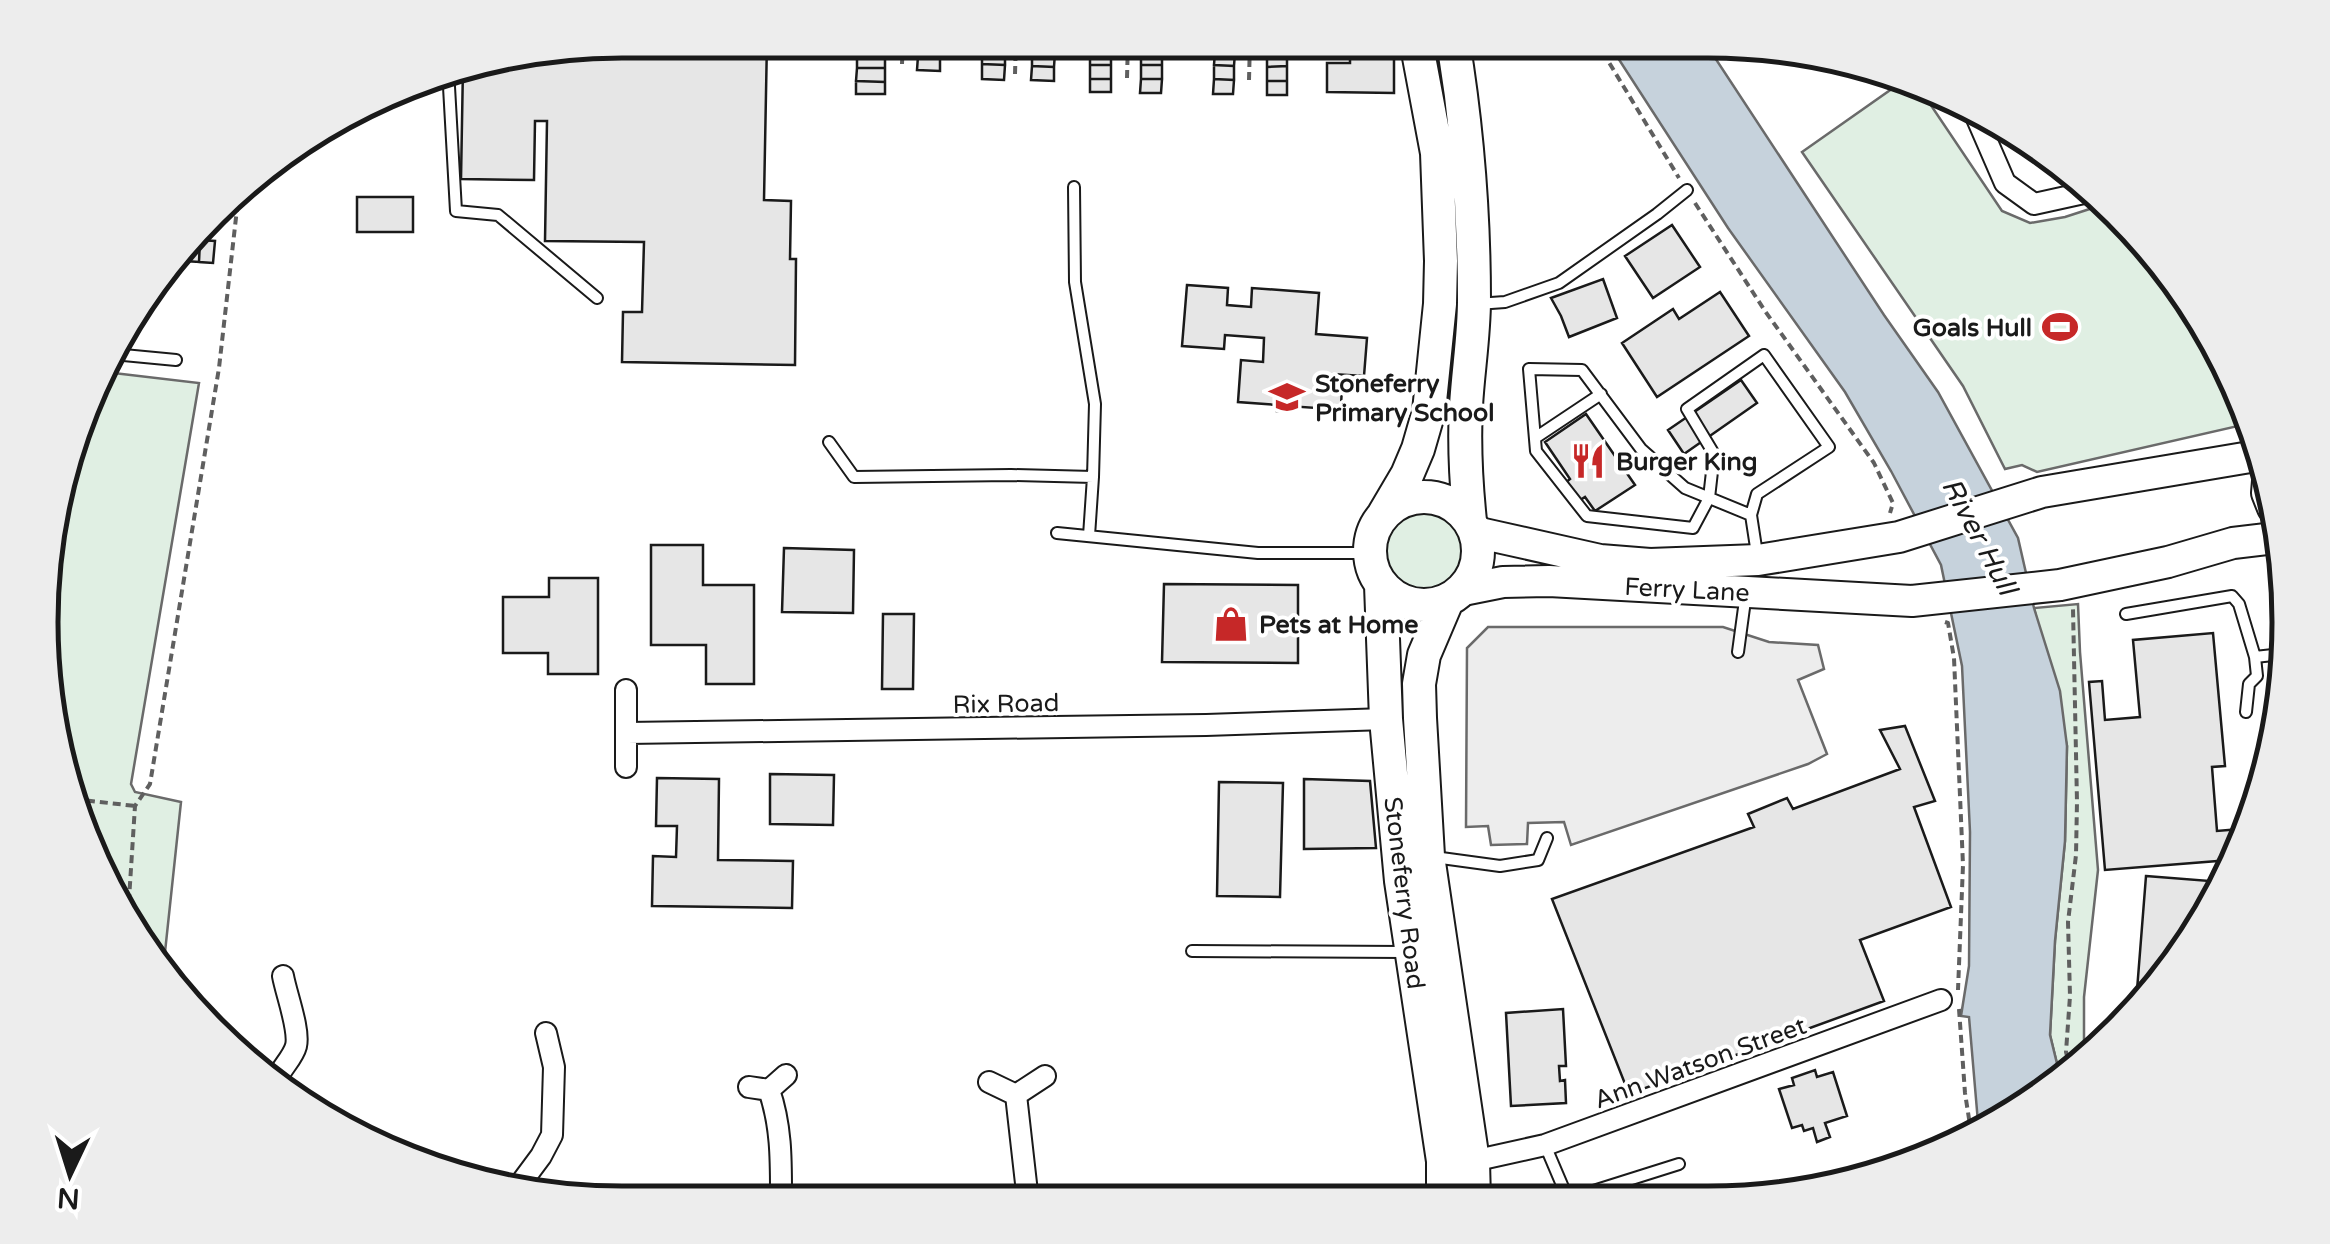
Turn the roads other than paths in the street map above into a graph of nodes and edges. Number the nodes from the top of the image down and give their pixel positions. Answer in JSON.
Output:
{"nodes":[{"id":1,"x":1419,"y":58,"type":"edge"},
{"id":2,"x":1455,"y":58,"type":"edge"},
{"id":3,"x":449,"y":85,"type":"edge"},
{"id":4,"x":1981,"y":128,"type":"edge"},
{"id":5,"x":1074,"y":187,"type":"dead end"},
{"id":6,"x":1687,"y":190,"type":"road end"},
{"id":7,"x":2076,"y":195,"type":"edge"},
{"id":8,"x":597,"y":298,"type":"dead end"},
{"id":9,"x":1474,"y":304,"type":"junction"},
{"id":10,"x":125,"y":355,"type":"edge"},
{"id":11,"x":176,"y":360,"type":"dead end"},
{"id":12,"x":1601,"y":394,"type":"junction"},
{"id":13,"x":1534,"y":438,"type":"junction"},
{"id":14,"x":829,"y":442,"type":"dead end"},
{"id":15,"x":2248,"y":457,"type":"edge"},
{"id":16,"x":1093,"y":478,"type":"junction"},
{"id":17,"x":1709,"y":498,"type":"junction"},
{"id":18,"x":1384,"y":514,"type":"junction"},
{"id":19,"x":1751,"y":515,"type":"junction"},
{"id":20,"x":1472,"y":526,"type":"junction"},
{"id":21,"x":1057,"y":533,"type":"dead end"},
{"id":22,"x":1089,"y":536,"type":"junction"},
{"id":23,"x":2266,"y":539,"type":"edge"},
{"id":24,"x":1758,"y":560,"type":"junction"},
{"id":25,"x":1375,"y":569,"type":"junction"},
{"id":26,"x":1746,"y":592,"type":"junction"},
{"id":27,"x":1455,"y":595,"type":"junction"},
{"id":28,"x":2126,"y":614,"type":"dead end"},
{"id":29,"x":1738,"y":652,"type":"dead end"},
{"id":30,"x":2271,"y":655,"type":"edge"},
{"id":31,"x":2255,"y":657,"type":"junction"},
{"id":32,"x":626,"y":690,"type":"dead end"},
{"id":33,"x":2246,"y":712,"type":"dead end"},
{"id":34,"x":1386,"y":720,"type":"junction"},
{"id":35,"x":627,"y":733,"type":"junction"},
{"id":36,"x":626,"y":767,"type":"dead end"},
{"id":37,"x":1548,"y":838,"type":"dead end"},
{"id":38,"x":1428,"y":856,"type":"junction"},
{"id":39,"x":1192,"y":951,"type":"dead end"},
{"id":40,"x":1412,"y":952,"type":"junction"},
{"id":41,"x":282,"y":976,"type":"dead end"},
{"id":42,"x":1942,"y":1000,"type":"dead end"},
{"id":43,"x":546,"y":1033,"type":"dead end"},
{"id":44,"x":281,"y":1072,"type":"edge"},
{"id":45,"x":786,"y":1075,"type":"dead end"},
{"id":46,"x":1045,"y":1076,"type":"dead end"},
{"id":47,"x":989,"y":1082,"type":"dead end"},
{"id":48,"x":1016,"y":1095,"type":"junction"},
{"id":49,"x":1546,"y":1145,"type":"junction"},
{"id":50,"x":1473,"y":1160,"type":"junction"},
{"id":51,"x":1679,"y":1164,"type":"dead end"},
{"id":52,"x":525,"y":1178,"type":"edge"},
{"id":53,"x":781,"y":1186,"type":"edge"},
{"id":54,"x":1026,"y":1186,"type":"edge"},
{"id":55,"x":1443,"y":1186,"type":"edge"},
{"id":56,"x":1474,"y":1186,"type":"edge"},
{"id":57,"x":1563,"y":1186,"type":"edge"},
{"id":58,"x":1609,"y":1186,"type":"edge"}],
"edges":[{"from":1,"to":18,"type":"highway"},
{"from":2,"to":9,"type":"highway"},
{"from":3,"to":8,"type":"lane"},
{"from":4,"to":7,"type":"street"},
{"from":5,"to":16,"type":"lane"},
{"from":6,"to":9,"type":"lane"},
{"from":9,"to":20,"type":"highway"},
{"from":10,"to":11,"type":"lane"},
{"from":12,"to":13,"type":"lane"},
{"from":12,"to":13,"type":"lane"},
{"from":12,"to":17,"type":"lane"},
{"from":13,"to":17,"type":"lane"},
{"from":14,"to":16,"type":"lane"},
{"from":15,"to":24,"type":"main road","name":"Ferry Lane"},
{"from":16,"to":22,"type":"lane"},
{"from":17,"to":19,"type":"lane"},
{"from":17,"to":19,"type":"lane"},
{"from":18,"to":20,"type":"highway"},
{"from":18,"to":25,"type":"highway"},
{"from":19,"to":24,"type":"lane"},
{"from":20,"to":24,"type":"main road","name":"Ferry Lane"},
{"from":20,"to":27,"type":"highway"},
{"from":21,"to":22,"type":"lane"},
{"from":22,"to":25,"type":"lane"},
{"from":23,"to":26,"type":"main road","name":"Ferry Lane"},
{"from":25,"to":27,"type":"highway"},
{"from":25,"to":34,"type":"highway","name":"Stoneferry Road"},
{"from":26,"to":27,"type":"main road","name":"Ferry Lane"},
{"from":26,"to":29,"type":"lane"},
{"from":27,"to":38,"type":"highway","name":"Stoneferry Road"},
{"from":28,"to":31,"type":"lane"},
{"from":30,"to":31,"type":"lane"},
{"from":31,"to":33,"type":"lane"},
{"from":32,"to":35,"type":"street"},
{"from":34,"to":35,"type":"street","name":"Rix Road"},
{"from":34,"to":40,"type":"highway","name":"Stoneferry Road"},
{"from":35,"to":36,"type":"street"},
{"from":37,"to":38,"type":"lane"},
{"from":38,"to":50,"type":"highway","name":"Stoneferry Road"},
{"from":39,"to":40,"type":"lane"},
{"from":40,"to":55,"type":"highway","name":"Stoneferry Road"},
{"from":41,"to":44,"type":"street"},
{"from":42,"to":49,"type":"street","name":"Ann Watson Street"},
{"from":43,"to":52,"type":"street"},
{"from":45,"to":53,"type":"street"},
{"from":46,"to":48,"type":"street"},
{"from":47,"to":48,"type":"street"},
{"from":48,"to":54,"type":"street"},
{"from":49,"to":50,"type":"street","name":"Ann Watson Street"},
{"from":49,"to":57,"type":"lane"},
{"from":50,"to":56,"type":"highway","name":"Stoneferry Road"},
{"from":51,"to":58,"type":"lane"}]}
